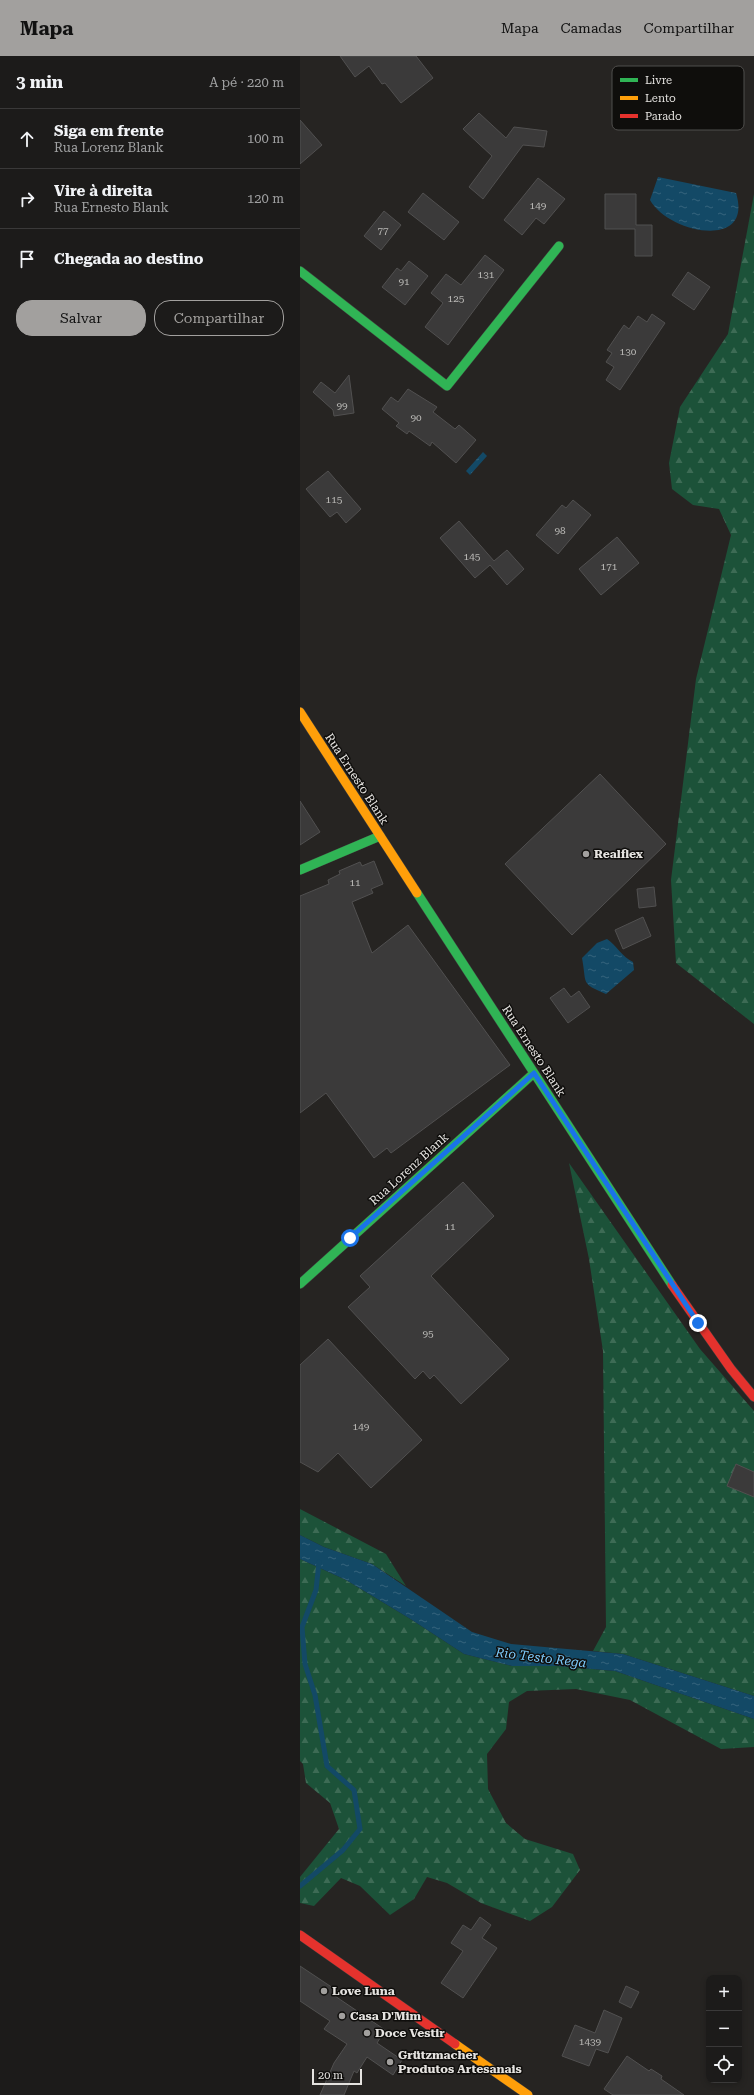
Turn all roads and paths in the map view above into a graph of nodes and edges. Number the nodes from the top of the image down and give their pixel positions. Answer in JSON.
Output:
{"nodes":[{"id":1,"x":559,"y":246,"type":"dead end"},
{"id":2,"x":300,"y":271,"type":"edge"},
{"id":3,"x":300,"y":712,"type":"edge"},
{"id":4,"x":380,"y":836,"type":"junction"},
{"id":5,"x":300,"y":870,"type":"edge"},
{"id":6,"x":534,"y":1073,"type":"junction"},
{"id":7,"x":300,"y":1284,"type":"edge"},
{"id":8,"x":754,"y":1397,"type":"edge"},
{"id":9,"x":300,"y":1935,"type":"edge"},
{"id":10,"x":528,"y":2095,"type":"edge"}],
"edges":[{"from":1,"to":2,"type":"street"},
{"from":3,"to":4,"type":"street","name":"Rua Ernesto Blank"},
{"from":4,"to":5,"type":"street"},
{"from":4,"to":6,"type":"street","name":"Rua Ernesto Blank"},
{"from":6,"to":7,"type":"street","name":"Rua Lorenz Blank"},
{"from":6,"to":8,"type":"street","name":"Rua Ernesto Blank"},
{"from":9,"to":10,"type":"street"}]}
